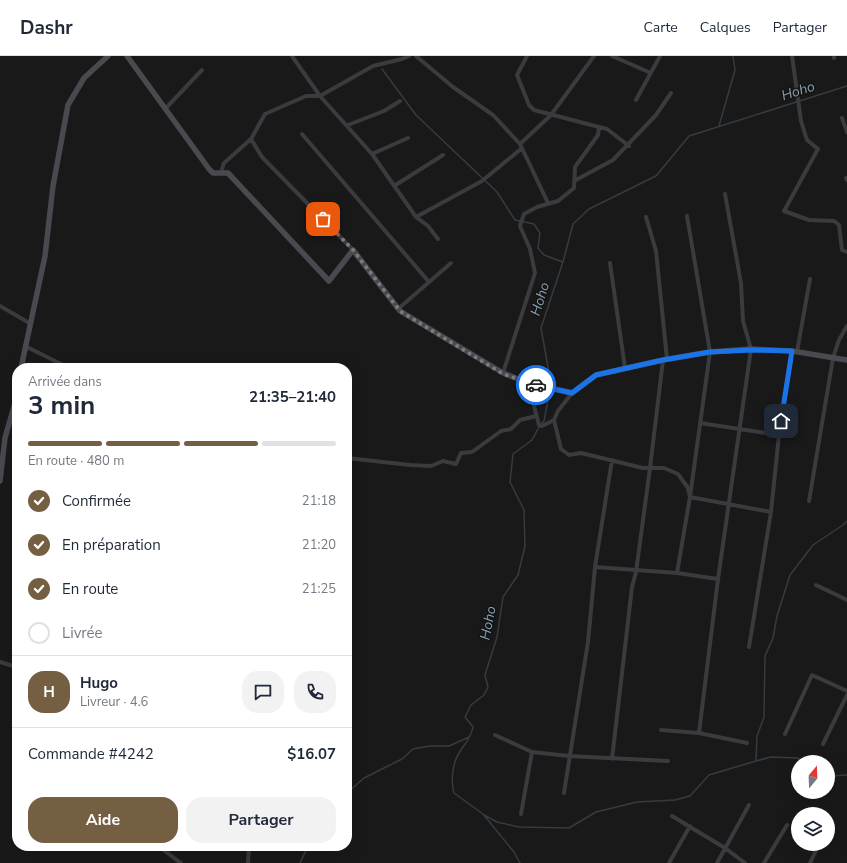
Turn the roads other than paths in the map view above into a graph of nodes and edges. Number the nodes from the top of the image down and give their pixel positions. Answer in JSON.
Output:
{"nodes":[{"id":1,"x":108,"y":56,"type":"edge"},
{"id":2,"x":128,"y":56,"type":"edge"},
{"id":3,"x":292,"y":56,"type":"edge"},
{"id":4,"x":409,"y":56,"type":"edge"},
{"id":5,"x":416,"y":56,"type":"edge"},
{"id":6,"x":527,"y":56,"type":"edge"},
{"id":7,"x":594,"y":56,"type":"edge"},
{"id":8,"x":612,"y":56,"type":"edge"},
{"id":9,"x":660,"y":56,"type":"edge"},
{"id":10,"x":792,"y":56,"type":"edge"},
{"id":11,"x":202,"y":70,"type":"dead end"},
{"id":12,"x":651,"y":73,"type":"junction"},
{"id":13,"x":671,"y":93,"type":"dead end"},
{"id":14,"x":320,"y":96,"type":"junction"},
{"id":15,"x":636,"y":100,"type":"dead end"},
{"id":16,"x":400,"y":101,"type":"dead end"},
{"id":17,"x":166,"y":108,"type":"junction"},
{"id":18,"x":551,"y":115,"type":"junction"},
{"id":19,"x":842,"y":118,"type":"dead end"},
{"id":20,"x":348,"y":125,"type":"junction"},
{"id":21,"x":599,"y":127,"type":"junction"},
{"id":22,"x":847,"y":132,"type":"edge"},
{"id":23,"x":302,"y":134,"type":"dead end"},
{"id":24,"x":408,"y":138,"type":"dead end"},
{"id":25,"x":251,"y":139,"type":"junction"},
{"id":26,"x":521,"y":146,"type":"junction"},
{"id":27,"x":629,"y":146,"type":"junction"},
{"id":28,"x":372,"y":154,"type":"junction"},
{"id":29,"x":443,"y":155,"type":"dead end"},
{"id":30,"x":221,"y":172,"type":"junction"},
{"id":31,"x":574,"y":181,"type":"junction"},
{"id":32,"x":394,"y":186,"type":"junction"},
{"id":33,"x":725,"y":194,"type":"dead end"},
{"id":34,"x":548,"y":203,"type":"junction"},
{"id":35,"x":687,"y":216,"type":"dead end"},
{"id":36,"x":416,"y":217,"type":"junction"},
{"id":37,"x":646,"y":217,"type":"dead end"},
{"id":38,"x":438,"y":240,"type":"dead end"},
{"id":39,"x":353,"y":250,"type":"junction"},
{"id":40,"x":847,"y":252,"type":"edge"},
{"id":41,"x":451,"y":262,"type":"dead end"},
{"id":42,"x":610,"y":263,"type":"dead end"},
{"id":43,"x":810,"y":279,"type":"dead end"},
{"id":44,"x":429,"y":282,"type":"junction"},
{"id":45,"x":0,"y":306,"type":"edge"},
{"id":46,"x":398,"y":309,"type":"junction"},
{"id":47,"x":31,"y":324,"type":"junction"},
{"id":48,"x":847,"y":326,"type":"edge"},
{"id":49,"x":25,"y":346,"type":"junction"},
{"id":50,"x":752,"y":350,"type":"junction"},
{"id":51,"x":710,"y":352,"type":"junction"},
{"id":52,"x":794,"y":352,"type":"junction"},
{"id":53,"x":833,"y":358,"type":"junction"},
{"id":54,"x":665,"y":359,"type":"junction"},
{"id":55,"x":847,"y":360,"type":"edge"},
{"id":56,"x":22,"y":363,"type":"edge"},
{"id":57,"x":59,"y":363,"type":"edge"},
{"id":58,"x":625,"y":368,"type":"junction"},
{"id":59,"x":503,"y":374,"type":"junction"},
{"id":60,"x":528,"y":383,"type":"junction"},
{"id":61,"x":572,"y":393,"type":"junction"},
{"id":62,"x":12,"y":414,"type":"edge"},
{"id":63,"x":536,"y":416,"type":"junction"},
{"id":64,"x":554,"y":420,"type":"junction"},
{"id":65,"x":700,"y":423,"type":"junction"},
{"id":66,"x":741,"y":429,"type":"junction"},
{"id":67,"x":779,"y":435,"type":"junction"},
{"id":68,"x":352,"y":459,"type":"edge"},
{"id":69,"x":612,"y":460,"type":"junction"},
{"id":70,"x":650,"y":468,"type":"junction"},
{"id":71,"x":0,"y":481,"type":"edge"},
{"id":72,"x":690,"y":497,"type":"junction"},
{"id":73,"x":809,"y":501,"type":"dead end"},
{"id":74,"x":730,"y":503,"type":"junction"},
{"id":75,"x":771,"y":512,"type":"junction"},
{"id":76,"x":595,"y":567,"type":"junction"},
{"id":77,"x":636,"y":572,"type":"junction"},
{"id":78,"x":677,"y":573,"type":"junction"},
{"id":79,"x":718,"y":579,"type":"junction"},
{"id":80,"x":816,"y":585,"type":"dead end"},
{"id":81,"x":847,"y":600,"type":"edge"},
{"id":82,"x":749,"y":647,"type":"dead end"},
{"id":83,"x":0,"y":662,"type":"edge"},
{"id":84,"x":12,"y":666,"type":"edge"},
{"id":85,"x":847,"y":691,"type":"edge"},
{"id":86,"x":847,"y":695,"type":"edge"},
{"id":87,"x":660,"y":730,"type":"dead end"},
{"id":88,"x":699,"y":733,"type":"junction"},
{"id":89,"x":785,"y":734,"type":"dead end"},
{"id":90,"x":495,"y":735,"type":"dead end"},
{"id":91,"x":747,"y":743,"type":"dead end"},
{"id":92,"x":822,"y":744,"type":"dead end"},
{"id":93,"x":532,"y":752,"type":"junction"},
{"id":94,"x":569,"y":756,"type":"junction"},
{"id":95,"x":612,"y":758,"type":"junction"},
{"id":96,"x":668,"y":761,"type":"dead end"},
{"id":97,"x":564,"y":793,"type":"dead end"},
{"id":98,"x":749,"y":805,"type":"dead end"},
{"id":99,"x":521,"y":814,"type":"dead end"},
{"id":100,"x":672,"y":816,"type":"dead end"},
{"id":101,"x":787,"y":825,"type":"dead end"},
{"id":102,"x":690,"y":826,"type":"junction"},
{"id":103,"x":725,"y":848,"type":"junction"},
{"id":104,"x":165,"y":851,"type":"edge"},
{"id":105,"x":249,"y":851,"type":"edge"},
{"id":106,"x":816,"y":851,"type":"edge"},
{"id":107,"x":181,"y":863,"type":"edge"},
{"id":108,"x":248,"y":863,"type":"edge"},
{"id":109,"x":669,"y":863,"type":"edge"},
{"id":110,"x":717,"y":863,"type":"edge"},
{"id":111,"x":745,"y":863,"type":"edge"},
{"id":112,"x":764,"y":863,"type":"edge"},
{"id":113,"x":810,"y":863,"type":"edge"}],
"edges":[{"from":1,"to":47,"type":"street"},
{"from":2,"to":17,"type":"street"},
{"from":3,"to":14,"type":"street"},
{"from":4,"to":14,"type":"street"},
{"from":5,"to":26,"type":"street"},
{"from":6,"to":18,"type":"street"},
{"from":7,"to":18,"type":"street"},
{"from":8,"to":12,"type":"street"},
{"from":9,"to":12,"type":"street"},
{"from":10,"to":40,"type":"street"},
{"from":11,"to":17,"type":"street"},
{"from":12,"to":15,"type":"street"},
{"from":13,"to":27,"type":"street"},
{"from":14,"to":20,"type":"street"},
{"from":14,"to":25,"type":"street"},
{"from":16,"to":20,"type":"street"},
{"from":17,"to":30,"type":"street"},
{"from":18,"to":21,"type":"street"},
{"from":18,"to":26,"type":"street"},
{"from":19,"to":22,"type":"street"},
{"from":20,"to":28,"type":"street"},
{"from":21,"to":27,"type":"street"},
{"from":21,"to":31,"type":"street"},
{"from":23,"to":44,"type":"street"},
{"from":24,"to":28,"type":"street"},
{"from":25,"to":30,"type":"street"},
{"from":25,"to":39,"type":"street"},
{"from":26,"to":34,"type":"street"},
{"from":26,"to":36,"type":"street"},
{"from":27,"to":31,"type":"street"},
{"from":28,"to":32,"type":"street"},
{"from":29,"to":32,"type":"street"},
{"from":30,"to":39,"type":"street"},
{"from":31,"to":34,"type":"street"},
{"from":32,"to":36,"type":"street"},
{"from":33,"to":50,"type":"street"},
{"from":34,"to":59,"type":"street"},
{"from":35,"to":51,"type":"street"},
{"from":36,"to":38,"type":"street"},
{"from":37,"to":54,"type":"street"},
{"from":39,"to":46,"type":"street"},
{"from":41,"to":44,"type":"street"},
{"from":42,"to":58,"type":"street"},
{"from":43,"to":52,"type":"street"},
{"from":44,"to":46,"type":"street"},
{"from":45,"to":47,"type":"street"},
{"from":46,"to":59,"type":"street"},
{"from":47,"to":49,"type":"street"},
{"from":48,"to":53,"type":"street"},
{"from":49,"to":56,"type":"street"},
{"from":49,"to":57,"type":"street"},
{"from":50,"to":51,"type":"street"},
{"from":50,"to":52,"type":"street"},
{"from":50,"to":66,"type":"street"},
{"from":51,"to":54,"type":"street"},
{"from":51,"to":65,"type":"street"},
{"from":52,"to":53,"type":"street"},
{"from":52,"to":67,"type":"street"},
{"from":53,"to":55,"type":"street"},
{"from":53,"to":73,"type":"street"},
{"from":54,"to":58,"type":"street"},
{"from":54,"to":70,"type":"street"},
{"from":58,"to":61,"type":"street"},
{"from":59,"to":60,"type":"street"},
{"from":60,"to":61,"type":"street"},
{"from":60,"to":63,"type":"street"},
{"from":61,"to":64,"type":"street"},
{"from":62,"to":71,"type":"street"},
{"from":63,"to":64,"type":"street"},
{"from":63,"to":68,"type":"street"},
{"from":64,"to":69,"type":"street"},
{"from":65,"to":66,"type":"street"},
{"from":65,"to":72,"type":"street"},
{"from":66,"to":67,"type":"street"},
{"from":66,"to":74,"type":"street"},
{"from":67,"to":75,"type":"street"},
{"from":69,"to":70,"type":"street"},
{"from":69,"to":76,"type":"street"},
{"from":70,"to":72,"type":"street"},
{"from":70,"to":77,"type":"street"},
{"from":72,"to":74,"type":"street"},
{"from":72,"to":78,"type":"street"},
{"from":74,"to":75,"type":"street"},
{"from":74,"to":79,"type":"street"},
{"from":75,"to":82,"type":"street"},
{"from":76,"to":77,"type":"street"},
{"from":76,"to":94,"type":"street"},
{"from":77,"to":78,"type":"street"},
{"from":77,"to":95,"type":"street"},
{"from":78,"to":79,"type":"street"},
{"from":79,"to":88,"type":"street"},
{"from":80,"to":81,"type":"street"},
{"from":83,"to":84,"type":"street"},
{"from":85,"to":89,"type":"street"},
{"from":86,"to":92,"type":"street"},
{"from":87,"to":88,"type":"street"},
{"from":88,"to":91,"type":"street"},
{"from":90,"to":93,"type":"street"},
{"from":93,"to":94,"type":"street"},
{"from":93,"to":99,"type":"street"},
{"from":94,"to":95,"type":"street"},
{"from":94,"to":97,"type":"street"},
{"from":95,"to":96,"type":"street"},
{"from":98,"to":103,"type":"street"},
{"from":100,"to":102,"type":"street"},
{"from":101,"to":112,"type":"street"},
{"from":102,"to":103,"type":"street"},
{"from":102,"to":109,"type":"street"},
{"from":103,"to":110,"type":"street"},
{"from":103,"to":111,"type":"street"},
{"from":104,"to":107,"type":"street"},
{"from":105,"to":108,"type":"street"},
{"from":106,"to":113,"type":"street"}]}
